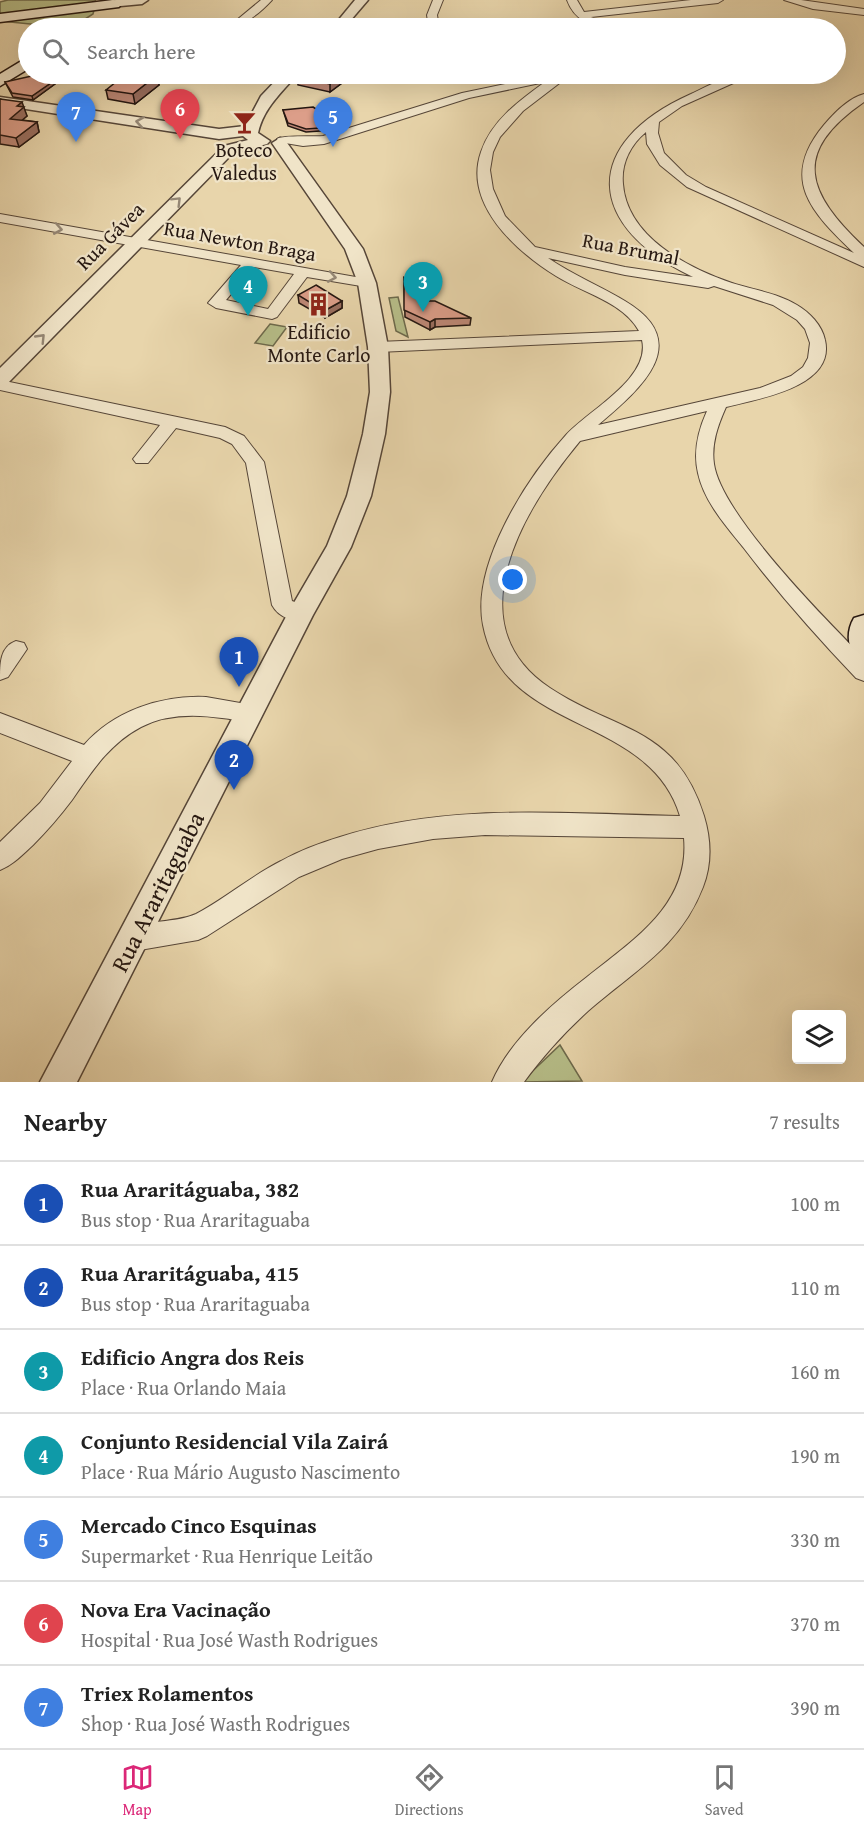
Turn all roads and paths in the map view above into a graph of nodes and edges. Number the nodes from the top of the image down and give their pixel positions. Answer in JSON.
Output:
{"nodes":[{"id":1,"x":42,"y":0,"type":"edge"},
{"id":2,"x":142,"y":0,"type":"edge"},
{"id":3,"x":267,"y":0,"type":"edge"},
{"id":4,"x":362,"y":0,"type":"edge"},
{"id":5,"x":438,"y":0,"type":"edge"},
{"id":6,"x":572,"y":0,"type":"edge"},
{"id":7,"x":718,"y":0,"type":"edge"},
{"id":8,"x":789,"y":0,"type":"edge"},
{"id":9,"x":0,"y":4,"type":"edge"},
{"id":10,"x":105,"y":5,"type":"edge"},
{"id":11,"x":864,"y":12,"type":"edge"},
{"id":12,"x":581,"y":15,"type":"junction"},
{"id":13,"x":0,"y":18,"type":"edge"},
{"id":14,"x":91,"y":18,"type":"edge"},
{"id":15,"x":246,"y":18,"type":"edge"},
{"id":16,"x":347,"y":18,"type":"edge"},
{"id":17,"x":432,"y":18,"type":"edge"},
{"id":18,"x":586,"y":18,"type":"edge"},
{"id":19,"x":0,"y":22,"type":"edge"},
{"id":20,"x":18,"y":24,"type":"edge"},
{"id":21,"x":18,"y":69,"type":"edge"},
{"id":22,"x":0,"y":81,"type":"edge"},
{"id":23,"x":278,"y":84,"type":"edge"},
{"id":24,"x":517,"y":84,"type":"edge"},
{"id":25,"x":549,"y":84,"type":"edge"},
{"id":26,"x":723,"y":84,"type":"edge"},
{"id":27,"x":864,"y":97,"type":"edge"},
{"id":28,"x":0,"y":101,"type":"edge"},
{"id":29,"x":861,"y":114,"type":"dead end"},
{"id":30,"x":837,"y":118,"type":"junction"},
{"id":31,"x":653,"y":121,"type":"junction"},
{"id":32,"x":270,"y":132,"type":"junction"},
{"id":33,"x":219,"y":134,"type":"junction"},
{"id":34,"x":229,"y":149,"type":"junction"},
{"id":35,"x":0,"y":218,"type":"edge"},
{"id":36,"x":135,"y":242,"type":"junction"},
{"id":37,"x":529,"y":250,"type":"junction"},
{"id":38,"x":864,"y":255,"type":"edge"},
{"id":39,"x":249,"y":263,"type":"junction"},
{"id":40,"x":864,"y":263,"type":"edge"},
{"id":41,"x":303,"y":272,"type":"junction"},
{"id":42,"x":367,"y":283,"type":"junction"},
{"id":43,"x":726,"y":286,"type":"junction"},
{"id":44,"x":649,"y":335,"type":"junction"},
{"id":45,"x":378,"y":347,"type":"junction"},
{"id":46,"x":0,"y":380,"type":"edge"},
{"id":47,"x":0,"y":385,"type":"edge"},
{"id":48,"x":718,"y":403,"type":"junction"},
{"id":49,"x":171,"y":422,"type":"junction"},
{"id":50,"x":576,"y":435,"type":"junction"},
{"id":51,"x":142,"y":459,"type":"dead end"},
{"id":52,"x":301,"y":613,"type":"junction"},
{"id":53,"x":864,"y":626,"type":"edge"},
{"id":54,"x":864,"y":647,"type":"edge"},
{"id":55,"x":16,"y":649,"type":"dead end"},
{"id":56,"x":0,"y":671,"type":"edge"},
{"id":57,"x":864,"y":672,"type":"edge"},
{"id":58,"x":250,"y":713,"type":"junction"},
{"id":59,"x":0,"y":723,"type":"edge"},
{"id":60,"x":88,"y":757,"type":"junction"},
{"id":61,"x":695,"y":827,"type":"junction"},
{"id":62,"x":0,"y":858,"type":"edge"},
{"id":63,"x":134,"y":938,"type":"junction"},
{"id":64,"x":58,"y":1082,"type":"edge"},
{"id":65,"x":507,"y":1082,"type":"edge"}],
"edges":[{"from":1,"to":9,"type":"main road"},
{"from":2,"to":10,"type":"street"},
{"from":3,"to":15,"type":"street"},
{"from":4,"to":16,"type":"street"},
{"from":5,"to":17,"type":"street"},
{"from":6,"to":12,"type":"street"},
{"from":7,"to":12,"type":"street"},
{"from":8,"to":11,"type":"street"},
{"from":10,"to":13,"type":"main road"},
{"from":10,"to":14,"type":"main road"},
{"from":12,"to":18,"type":"street"},
{"from":19,"to":20,"type":"main road"},
{"from":21,"to":22,"type":"main road"},
{"from":23,"to":32,"type":"street"},
{"from":24,"to":32,"type":"street"},
{"from":25,"to":37,"type":"street"},
{"from":26,"to":31,"type":"street"},
{"from":27,"to":30,"type":"street"},
{"from":33,"to":28,"type":"street","one_way":true},
{"from":29,"to":30,"type":"street"},
{"from":30,"to":38,"type":"street"},
{"from":31,"to":40,"type":"street"},
{"from":31,"to":43,"type":"street"},
{"from":32,"to":33,"type":"street"},
{"from":32,"to":34,"type":"street"},
{"from":32,"to":42,"type":"street","name":"Rua Araritaguaba"},
{"from":33,"to":34,"type":"street"},
{"from":36,"to":34,"type":"street","name":"Rua Gávea","one_way":true},
{"from":35,"to":36,"type":"street","name":"Rua Newton Braga","one_way":true},
{"from":36,"to":39,"type":"street","name":"Rua Newton Braga"},
{"from":46,"to":36,"type":"street","name":"Rua Gávea","one_way":true},
{"from":37,"to":43,"type":"street","name":"Rua Brumal"},
{"from":37,"to":44,"type":"street"},
{"from":39,"to":41,"type":"street","name":"Rua Newton Braga"},
{"from":39,"to":41,"type":"street"},
{"from":41,"to":42,"type":"street","name":"Rua Newton Braga","one_way":true},
{"from":42,"to":45,"type":"street","name":"Rua Araritaguaba"},
{"from":43,"to":48,"type":"street"},
{"from":44,"to":45,"type":"street"},
{"from":44,"to":50,"type":"street"},
{"from":45,"to":52,"type":"street","name":"Rua Araritaguaba"},
{"from":47,"to":49,"type":"street"},
{"from":48,"to":50,"type":"street"},
{"from":48,"to":57,"type":"street"},
{"from":49,"to":51,"type":"street"},
{"from":49,"to":52,"type":"street"},
{"from":50,"to":61,"type":"street"},
{"from":52,"to":58,"type":"street","name":"Rua Araritaguaba"},
{"from":53,"to":54,"type":"main road"},
{"from":55,"to":56,"type":"street"},
{"from":58,"to":60,"type":"street"},
{"from":58,"to":63,"type":"street","name":"Rua Araritaguaba"},
{"from":59,"to":60,"type":"street"},
{"from":60,"to":62,"type":"street"},
{"from":61,"to":63,"type":"street"},
{"from":61,"to":65,"type":"street"},
{"from":63,"to":64,"type":"street","name":"Rua Araritaguaba"}]}
